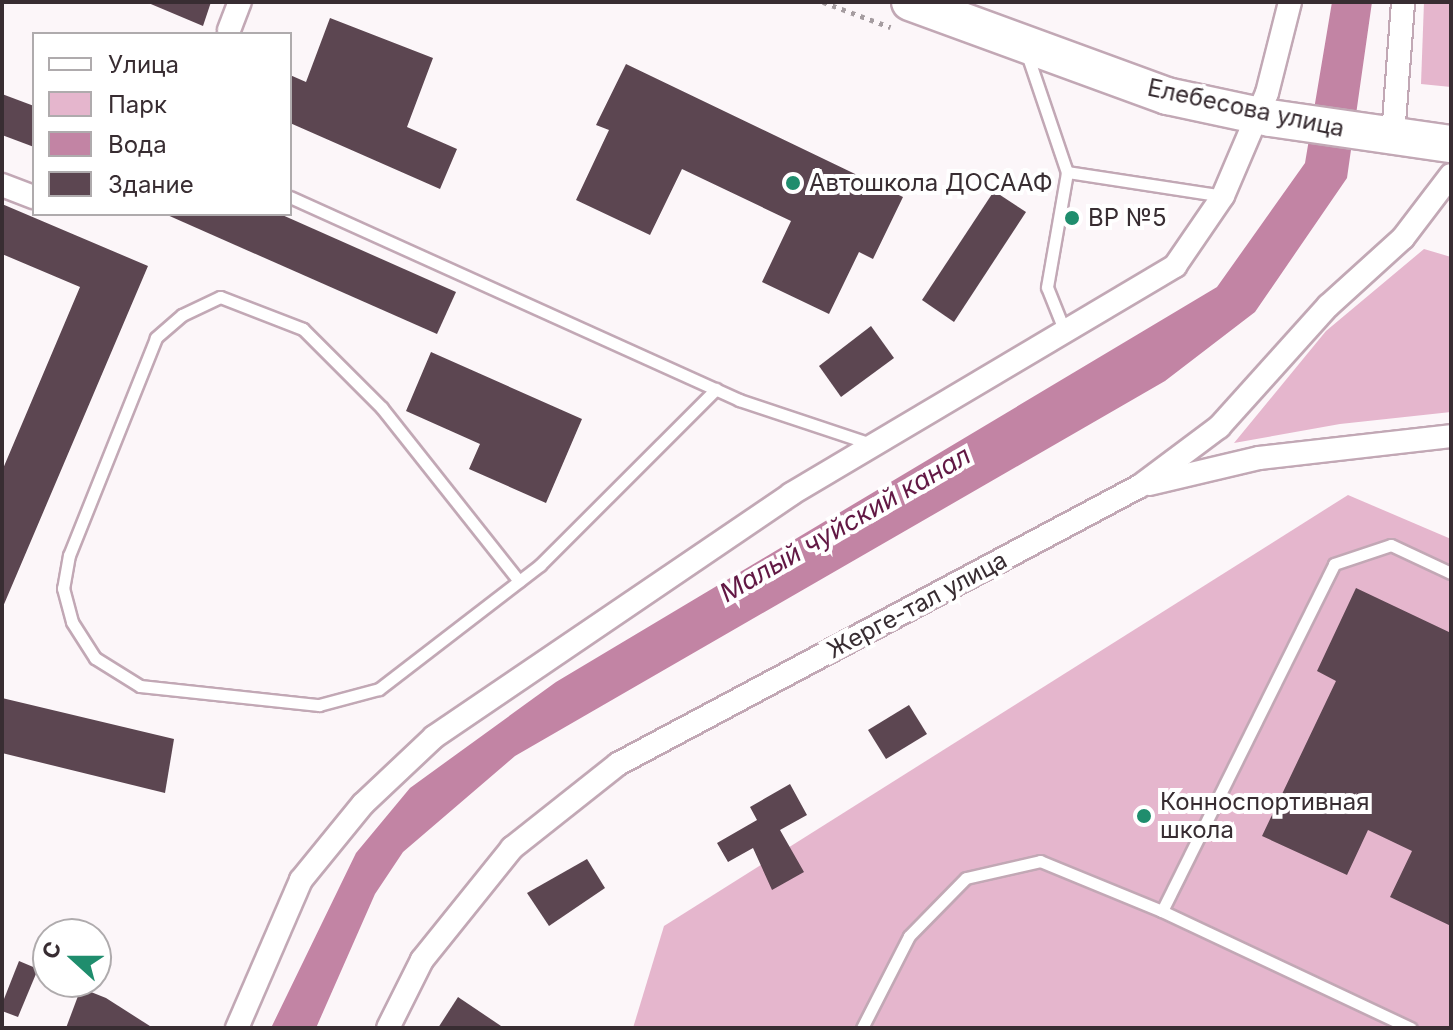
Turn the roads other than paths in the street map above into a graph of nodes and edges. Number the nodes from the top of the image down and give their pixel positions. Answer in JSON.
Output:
{"nodes":[{"id":1,"x":240,"y":2,"type":"edge"},
{"id":2,"x":910,"y":2,"type":"edge"},
{"id":3,"x":1290,"y":2,"type":"edge"},
{"id":4,"x":1403,"y":2,"type":"edge"},
{"id":5,"x":229,"y":30,"type":"dead end"},
{"id":6,"x":1023,"y":44,"type":"junction"},
{"id":7,"x":1264,"y":116,"type":"junction"},
{"id":8,"x":1386,"y":135,"type":"junction"},
{"id":9,"x":1451,"y":144,"type":"edge"},
{"id":10,"x":1067,"y":172,"type":"junction"},
{"id":11,"x":1451,"y":175,"type":"edge"},
{"id":12,"x":2,"y":185,"type":"edge"},
{"id":13,"x":32,"y":196,"type":"edge"},
{"id":14,"x":1223,"y":196,"type":"junction"},
{"id":15,"x":292,"y":198,"type":"edge"},
{"id":16,"x":1065,"y":332,"type":"junction"},
{"id":17,"x":716,"y":389,"type":"junction"},
{"id":18,"x":1451,"y":436,"type":"edge"},
{"id":19,"x":876,"y":446,"type":"junction"},
{"id":20,"x":1140,"y":486,"type":"junction"},
{"id":21,"x":1451,"y":573,"type":"edge"},
{"id":22,"x":519,"y":581,"type":"junction"},
{"id":23,"x":1162,"y":911,"type":"junction"},
{"id":24,"x":237,"y":1028,"type":"edge"},
{"id":25,"x":388,"y":1028,"type":"edge"},
{"id":26,"x":862,"y":1028,"type":"edge"},
{"id":27,"x":1411,"y":1028,"type":"edge"}],
"edges":[{"from":1,"to":5,"type":"street"},
{"from":2,"to":6,"type":"main road","name":"Елебесова улица"},
{"from":3,"to":7,"type":"street"},
{"from":4,"to":8,"type":"street"},
{"from":6,"to":7,"type":"main road","name":"Елебесова улица"},
{"from":6,"to":10,"type":"lane"},
{"from":7,"to":8,"type":"main road","name":"Елебесова улица"},
{"from":7,"to":14,"type":"street"},
{"from":8,"to":9,"type":"main road","name":"Елебесова улица"},
{"from":10,"to":14,"type":"lane"},
{"from":10,"to":16,"type":"lane"},
{"from":11,"to":20,"type":"street","name":"Жерге-тал улица"},
{"from":12,"to":13,"type":"street"},
{"from":14,"to":16,"type":"street"},
{"from":15,"to":17,"type":"lane"},
{"from":16,"to":19,"type":"street"},
{"from":17,"to":19,"type":"lane"},
{"from":17,"to":22,"type":"lane"},
{"from":18,"to":20,"type":"street"},
{"from":19,"to":24,"type":"street"},
{"from":20,"to":25,"type":"street","name":"Жерге-тал улица"},
{"from":21,"to":23,"type":"lane"},
{"from":22,"to":22,"type":"lane"},
{"from":23,"to":26,"type":"lane"},
{"from":23,"to":27,"type":"lane"}]}
